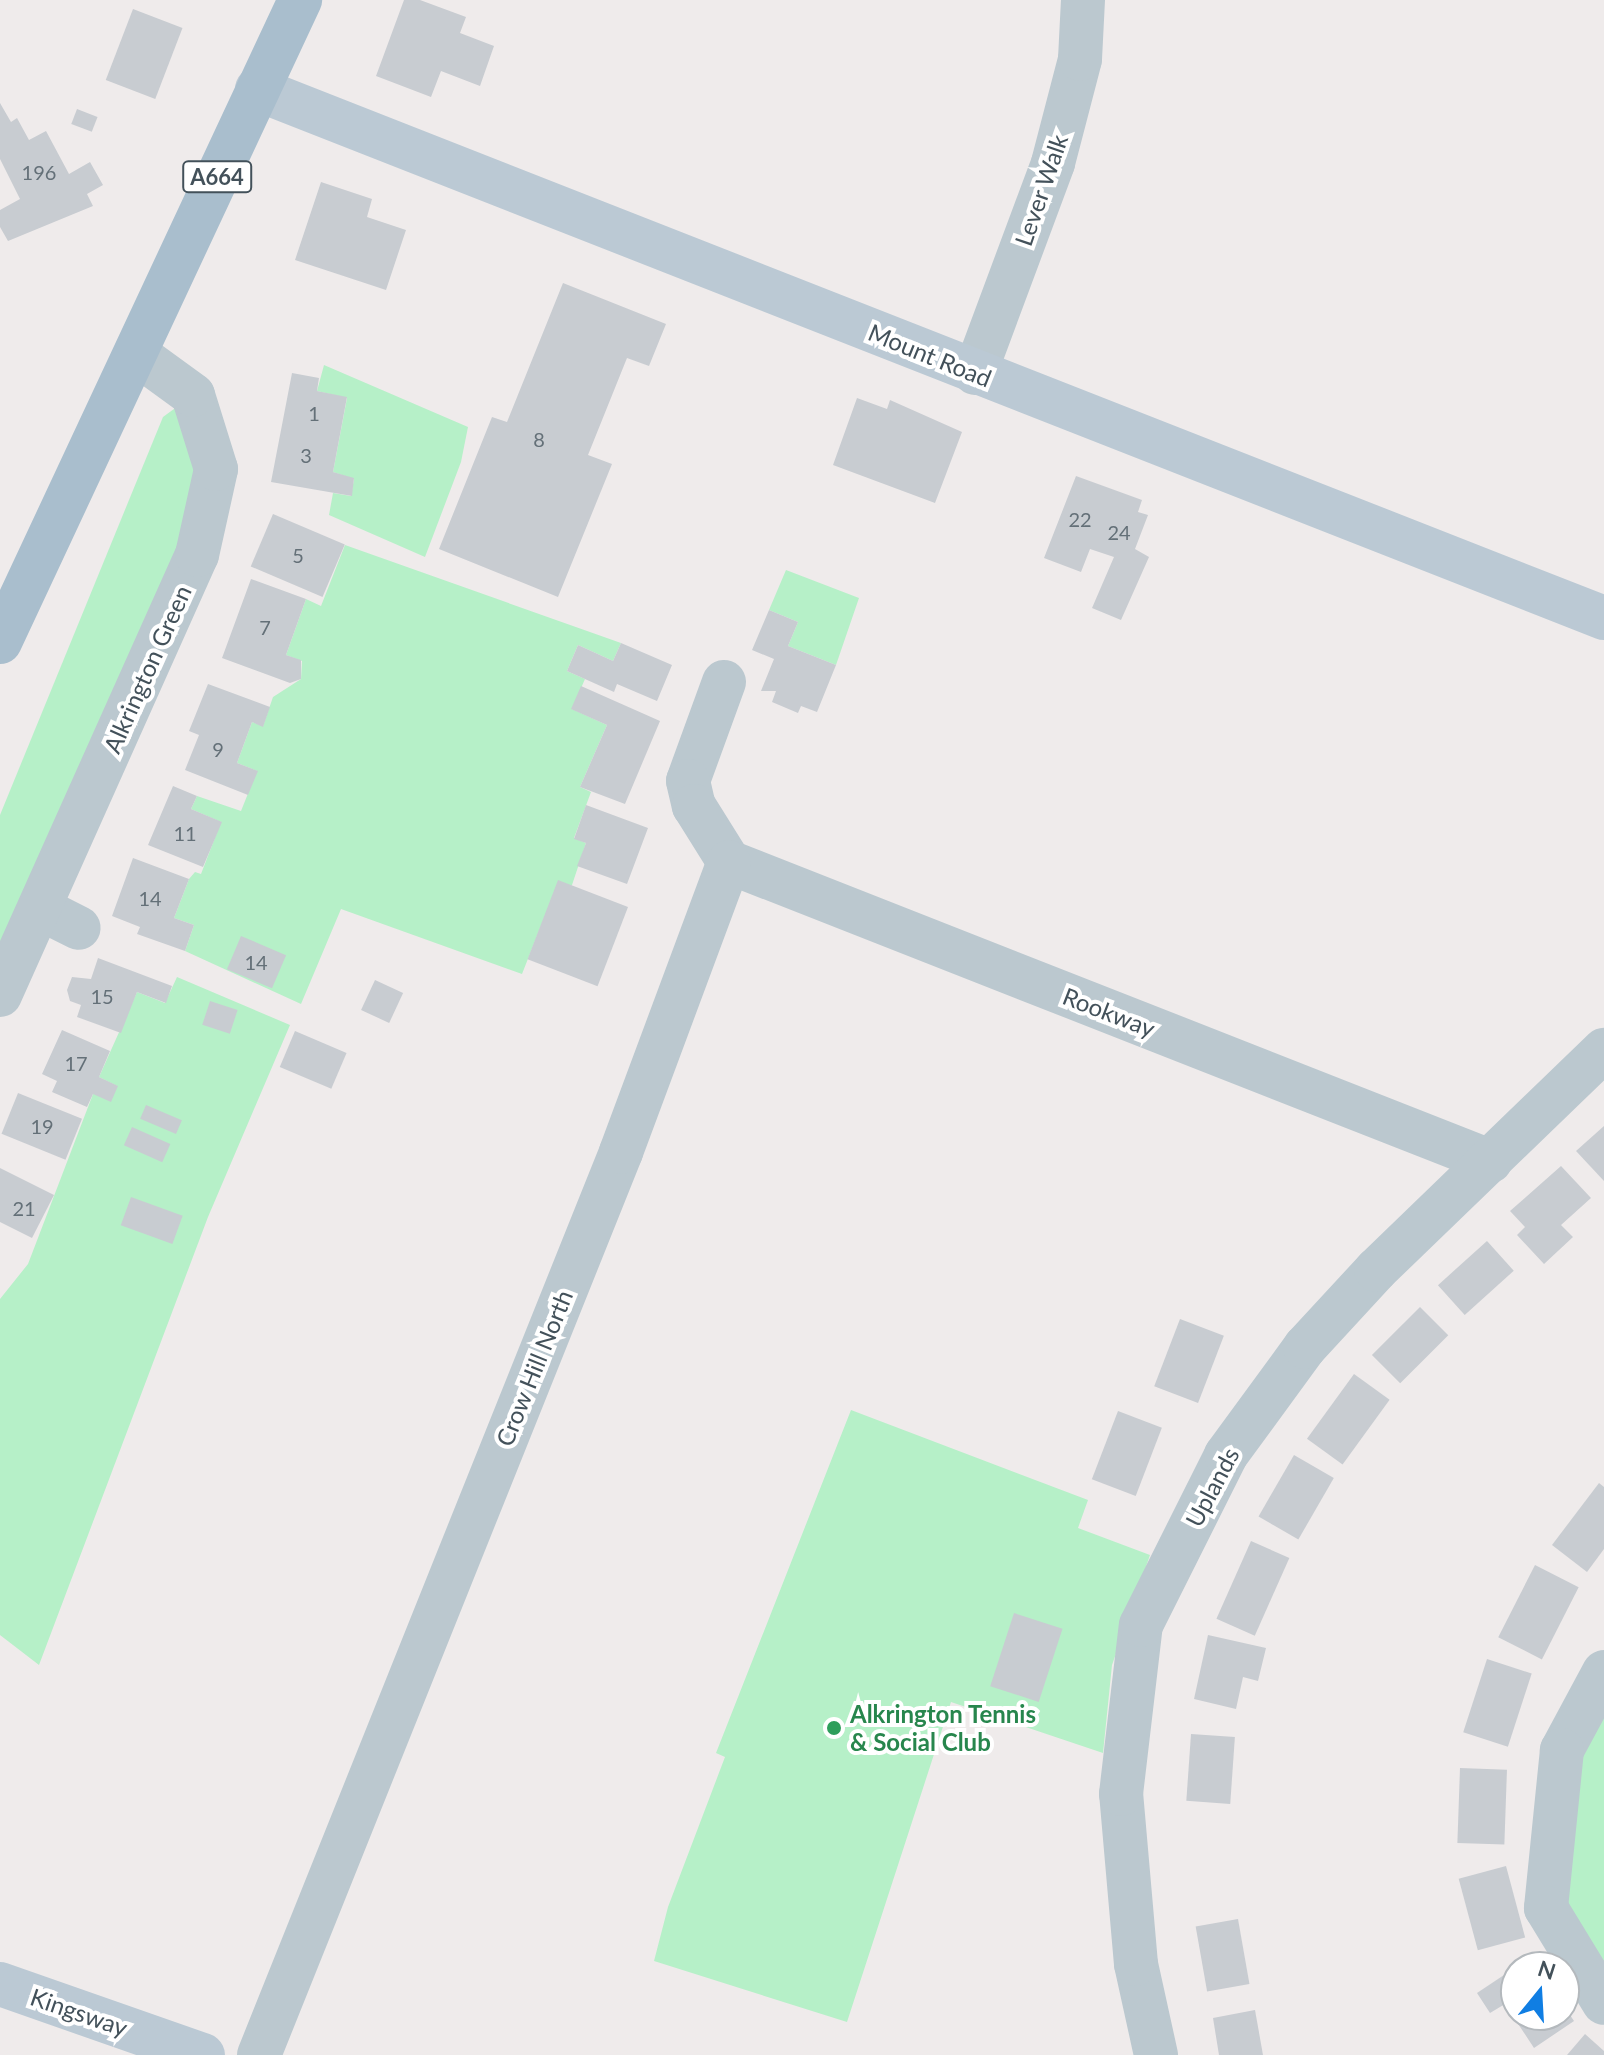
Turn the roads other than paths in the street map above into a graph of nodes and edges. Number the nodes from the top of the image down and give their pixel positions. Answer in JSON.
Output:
{"nodes":[{"id":1,"x":300,"y":0,"type":"edge"},
{"id":2,"x":1083,"y":0,"type":"edge"},
{"id":3,"x":257,"y":89,"type":"junction"},
{"id":4,"x":138,"y":355,"type":"junction"},
{"id":5,"x":975,"y":373,"type":"junction"},
{"id":6,"x":1604,"y":618,"type":"edge"},
{"id":7,"x":0,"y":642,"type":"edge"},
{"id":8,"x":724,"y":682,"type":"dead end"},
{"id":9,"x":729,"y":862,"type":"junction"},
{"id":10,"x":41,"y":909,"type":"junction"},
{"id":11,"x":79,"y":928,"type":"dead end"},
{"id":12,"x":0,"y":995,"type":"edge"},
{"id":13,"x":1604,"y":1050,"type":"edge"},
{"id":14,"x":1490,"y":1161,"type":"junction"},
{"id":15,"x":1604,"y":1672,"type":"edge"},
{"id":16,"x":0,"y":1984,"type":"edge"},
{"id":17,"x":1604,"y":2003,"type":"edge"},
{"id":18,"x":203,"y":2055,"type":"edge"},
{"id":19,"x":259,"y":2055,"type":"edge"},
{"id":20,"x":1156,"y":2055,"type":"edge"}],
"edges":[{"from":1,"to":3,"type":"main road","number":"A664"},
{"from":2,"to":5,"type":"street","name":"Lever Walk"},
{"from":3,"to":4,"type":"main road","number":"A664"},
{"from":3,"to":5,"type":"street","name":"Mount Road"},
{"from":4,"to":7,"type":"main road","number":"A664"},
{"from":4,"to":10,"type":"street","name":"Alkrington Green"},
{"from":5,"to":6,"type":"street","name":"Mount Road"},
{"from":8,"to":9,"type":"street"},
{"from":9,"to":14,"type":"street","name":"Rookway"},
{"from":9,"to":19,"type":"street","name":"Crow Hill North"},
{"from":10,"to":11,"type":"street"},
{"from":10,"to":12,"type":"street","name":"Alkrington Green"},
{"from":13,"to":14,"type":"street","name":"Uplands"},
{"from":14,"to":20,"type":"street","name":"Uplands"},
{"from":15,"to":17,"type":"street"},
{"from":16,"to":18,"type":"street","name":"Kingsway"}]}
